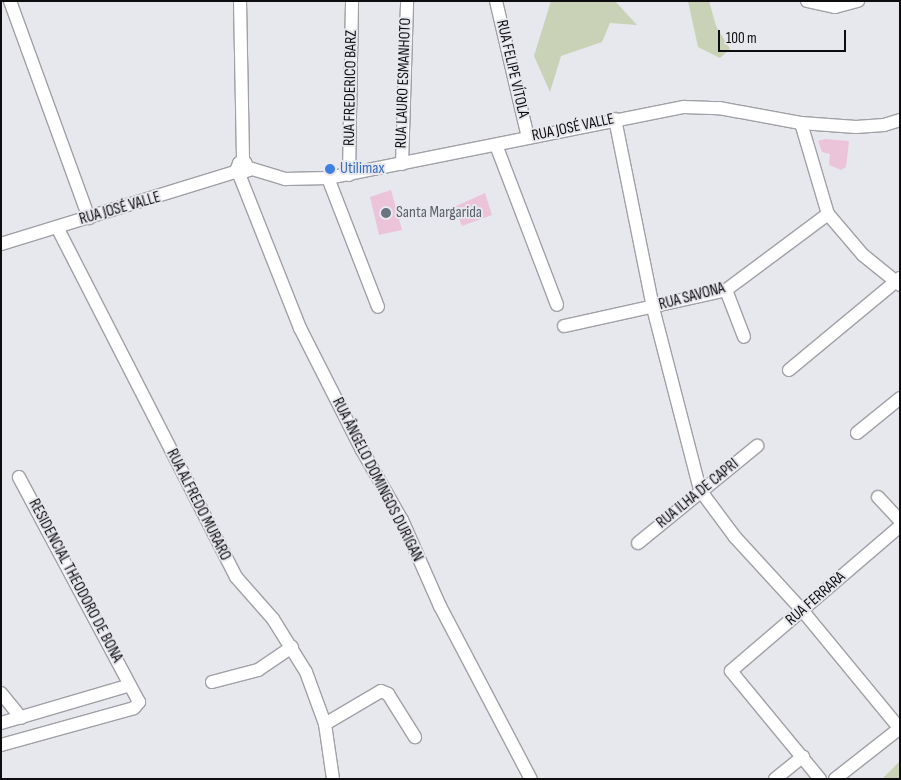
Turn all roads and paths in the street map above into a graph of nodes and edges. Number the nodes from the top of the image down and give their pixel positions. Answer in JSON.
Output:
{"nodes":[{"id":1,"x":10,"y":1,"type":"edge"},
{"id":2,"x":240,"y":1,"type":"edge"},
{"id":3,"x":352,"y":1,"type":"edge"},
{"id":4,"x":407,"y":1,"type":"edge"},
{"id":5,"x":496,"y":1,"type":"edge"},
{"id":6,"x":807,"y":1,"type":"edge"},
{"id":7,"x":858,"y":1,"type":"edge"},
{"id":8,"x":614,"y":119,"type":"junction"},
{"id":9,"x":900,"y":120,"type":"edge"},
{"id":10,"x":802,"y":123,"type":"junction"},
{"id":11,"x":528,"y":138,"type":"junction"},
{"id":12,"x":496,"y":144,"type":"junction"},
{"id":13,"x":402,"y":164,"type":"junction"},
{"id":14,"x":243,"y":168,"type":"junction"},
{"id":15,"x":349,"y":175,"type":"junction"},
{"id":16,"x":328,"y":178,"type":"junction"},
{"id":17,"x":828,"y":214,"type":"junction"},
{"id":18,"x":89,"y":218,"type":"junction"},
{"id":19,"x":57,"y":228,"type":"junction"},
{"id":20,"x":1,"y":244,"type":"edge"},
{"id":21,"x":898,"y":281,"type":"edge"},
{"id":22,"x":726,"y":290,"type":"junction"},
{"id":23,"x":557,"y":305,"type":"dead end"},
{"id":24,"x":378,"y":307,"type":"dead end"},
{"id":25,"x":653,"y":308,"type":"junction"},
{"id":26,"x":564,"y":326,"type":"dead end"},
{"id":27,"x":744,"y":337,"type":"dead end"},
{"id":28,"x":789,"y":370,"type":"dead end"},
{"id":29,"x":900,"y":398,"type":"edge"},
{"id":30,"x":857,"y":433,"type":"dead end"},
{"id":31,"x":758,"y":446,"type":"dead end"},
{"id":32,"x":19,"y":477,"type":"dead end"},
{"id":33,"x":700,"y":490,"type":"junction"},
{"id":34,"x":878,"y":497,"type":"dead end"},
{"id":35,"x":900,"y":521,"type":"edge"},
{"id":36,"x":900,"y":526,"type":"edge"},
{"id":37,"x":638,"y":543,"type":"dead end"},
{"id":38,"x":802,"y":610,"type":"junction"},
{"id":39,"x":292,"y":647,"type":"junction"},
{"id":40,"x":212,"y":682,"type":"dead end"},
{"id":41,"x":130,"y":685,"type":"junction"},
{"id":42,"x":1,"y":693,"type":"edge"},
{"id":43,"x":21,"y":718,"type":"junction"},
{"id":44,"x":1,"y":723,"type":"edge"},
{"id":45,"x":325,"y":724,"type":"junction"},
{"id":46,"x":900,"y":728,"type":"edge"},
{"id":47,"x":415,"y":737,"type":"dead end"},
{"id":48,"x":1,"y":745,"type":"edge"},
{"id":49,"x":803,"y":756,"type":"junction"},
{"id":50,"x":333,"y":779,"type":"edge"},
{"id":51,"x":531,"y":779,"type":"edge"},
{"id":52,"x":775,"y":779,"type":"edge"},
{"id":53,"x":820,"y":779,"type":"edge"},
{"id":54,"x":835,"y":779,"type":"edge"}],
"edges":[{"from":1,"to":18,"type":"street"},
{"from":2,"to":14,"type":"street","name":"RUA ÂNGELO DOMINGOS DURIGAN"},
{"from":3,"to":15,"type":"street","name":"RUA FREDERICO BARZ"},
{"from":4,"to":13,"type":"street","name":"RUA LAURO ESMANHOTO"},
{"from":5,"to":11,"type":"street","name":"RUA FELIPE VÍTOLA"},
{"from":6,"to":7,"type":"street"},
{"from":8,"to":10,"type":"street","name":"RUA JOSÉ VALLE"},
{"from":8,"to":11,"type":"street","name":"RUA JOSÉ VALLE"},
{"from":8,"to":25,"type":"street"},
{"from":9,"to":10,"type":"street","name":"RUA JOSÉ VALLE"},
{"from":10,"to":17,"type":"street"},
{"from":11,"to":12,"type":"street","name":"RUA JOSÉ VALLE"},
{"from":12,"to":13,"type":"street","name":"RUA JOSÉ VALLE"},
{"from":12,"to":23,"type":"street"},
{"from":13,"to":15,"type":"street","name":"RUA JOSÉ VALLE"},
{"from":14,"to":16,"type":"street","name":"RUA JOSÉ VALLE"},
{"from":14,"to":18,"type":"street","name":"RUA JOSÉ VALLE"},
{"from":14,"to":51,"type":"street","name":"RUA ÂNGELO DOMINGOS DURIGAN"},
{"from":15,"to":16,"type":"street","name":"RUA JOSÉ VALLE"},
{"from":16,"to":24,"type":"street"},
{"from":17,"to":21,"type":"street"},
{"from":17,"to":22,"type":"street","name":"RUA SAVONA"},
{"from":18,"to":19,"type":"street","name":"RUA JOSÉ VALLE"},
{"from":19,"to":20,"type":"street","name":"RUA JOSÉ VALLE"},
{"from":19,"to":39,"type":"street","name":"RUA ALFREDO MURARO"},
{"from":21,"to":28,"type":"street"},
{"from":22,"to":25,"type":"street","name":"RUA SAVONA"},
{"from":22,"to":27,"type":"street"},
{"from":25,"to":26,"type":"street","name":"RUA SAVONA"},
{"from":25,"to":33,"type":"street"},
{"from":29,"to":30,"type":"street"},
{"from":31,"to":33,"type":"street","name":"RUA ILHA DE CAPRI"},
{"from":32,"to":41,"type":"street","name":"RESIDENCIAL THEODORO DE BONA"},
{"from":33,"to":37,"type":"street","name":"RUA ILHA DE CAPRI"},
{"from":33,"to":38,"type":"street"},
{"from":34,"to":35,"type":"street"},
{"from":36,"to":38,"type":"street","name":"RUA FERRARA"},
{"from":38,"to":46,"type":"street"},
{"from":38,"to":49,"type":"street","name":"RUA FERRARA"},
{"from":39,"to":40,"type":"street"},
{"from":39,"to":45,"type":"street","name":"RUA ALFREDO MURARO"},
{"from":41,"to":43,"type":"street","name":"RESIDENCIAL THEODORO DE BONA"},
{"from":41,"to":48,"type":"street","name":"RESIDENCIAL THEODORO DE BONA"},
{"from":42,"to":43,"type":"street"},
{"from":43,"to":44,"type":"street","name":"RESIDENCIAL THEODORO DE BONA"},
{"from":45,"to":47,"type":"street"},
{"from":45,"to":50,"type":"street","name":"RUA ALFREDO MURARO"},
{"from":46,"to":54,"type":"street"},
{"from":49,"to":52,"type":"street"},
{"from":49,"to":53,"type":"street"}]}
